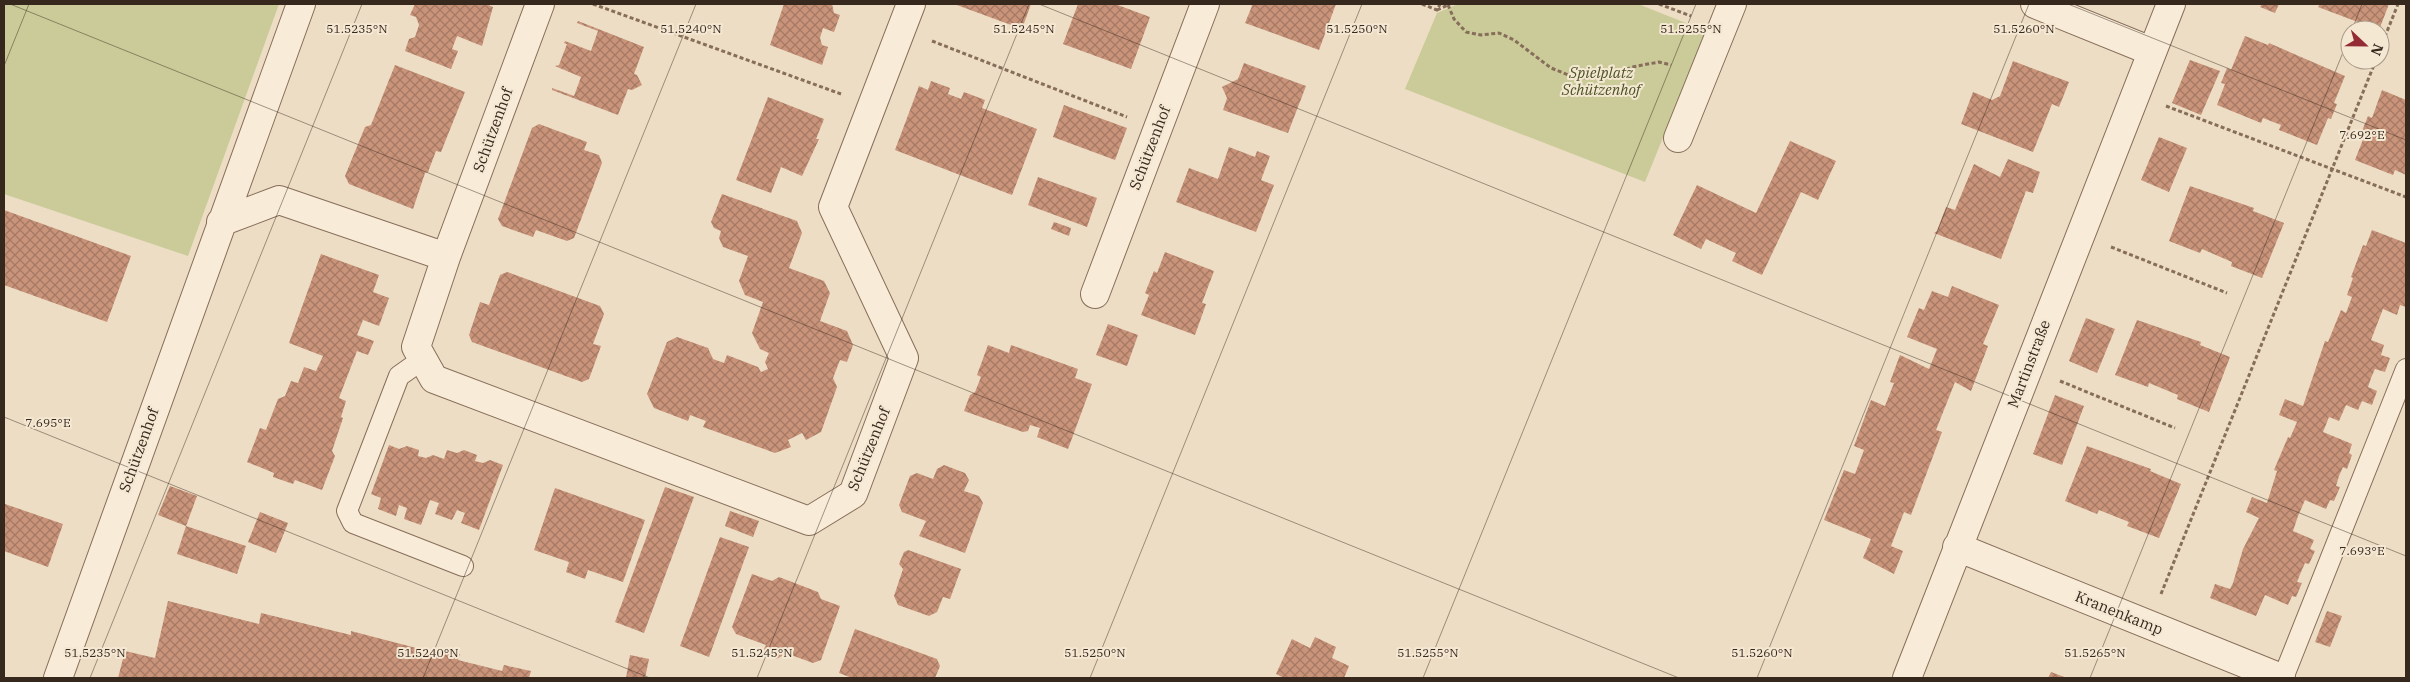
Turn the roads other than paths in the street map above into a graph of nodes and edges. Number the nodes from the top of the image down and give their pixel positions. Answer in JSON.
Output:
{"nodes":[{"id":1,"x":301,"y":4,"type":"edge"},
{"id":2,"x":540,"y":4,"type":"edge"},
{"id":3,"x":911,"y":4,"type":"edge"},
{"id":4,"x":1205,"y":4,"type":"edge"},
{"id":5,"x":1732,"y":4,"type":"edge"},
{"id":6,"x":2035,"y":4,"type":"edge"},
{"id":7,"x":2171,"y":4,"type":"edge"},
{"id":8,"x":2151,"y":51,"type":"junction"},
{"id":9,"x":1678,"y":138,"type":"dead end"},
{"id":10,"x":221,"y":222,"type":"junction"},
{"id":11,"x":446,"y":257,"type":"junction"},
{"id":12,"x":1095,"y":294,"type":"dead end"},
{"id":13,"x":423,"y":360,"type":"junction"},
{"id":14,"x":2406,"y":369,"type":"edge"},
{"id":15,"x":1957,"y":547,"type":"junction"},
{"id":16,"x":463,"y":566,"type":"dead end"},
{"id":17,"x":58,"y":678,"type":"edge"},
{"id":18,"x":1906,"y":678,"type":"edge"},
{"id":19,"x":2282,"y":678,"type":"edge"}],
"edges":[{"from":1,"to":10,"type":"street","name":"Schützenhof"},
{"from":2,"to":11,"type":"street","name":"Schützenhof"},
{"from":3,"to":13,"type":"street","name":"Schützenhof"},
{"from":4,"to":12,"type":"street","name":"Schützenhof"},
{"from":5,"to":9,"type":"street"},
{"from":6,"to":8,"type":"street"},
{"from":7,"to":8,"type":"street","name":"Martinstraße"},
{"from":8,"to":15,"type":"street","name":"Martinstraße"},
{"from":10,"to":11,"type":"street"},
{"from":10,"to":17,"type":"street","name":"Schützenhof"},
{"from":11,"to":13,"type":"street","name":"Schützenhof"},
{"from":13,"to":16,"type":"lane"},
{"from":14,"to":19,"type":"lane","name":"Kranenkamp"},
{"from":15,"to":18,"type":"street","name":"Martinstraße"},
{"from":15,"to":19,"type":"street","name":"Kranenkamp"}]}
